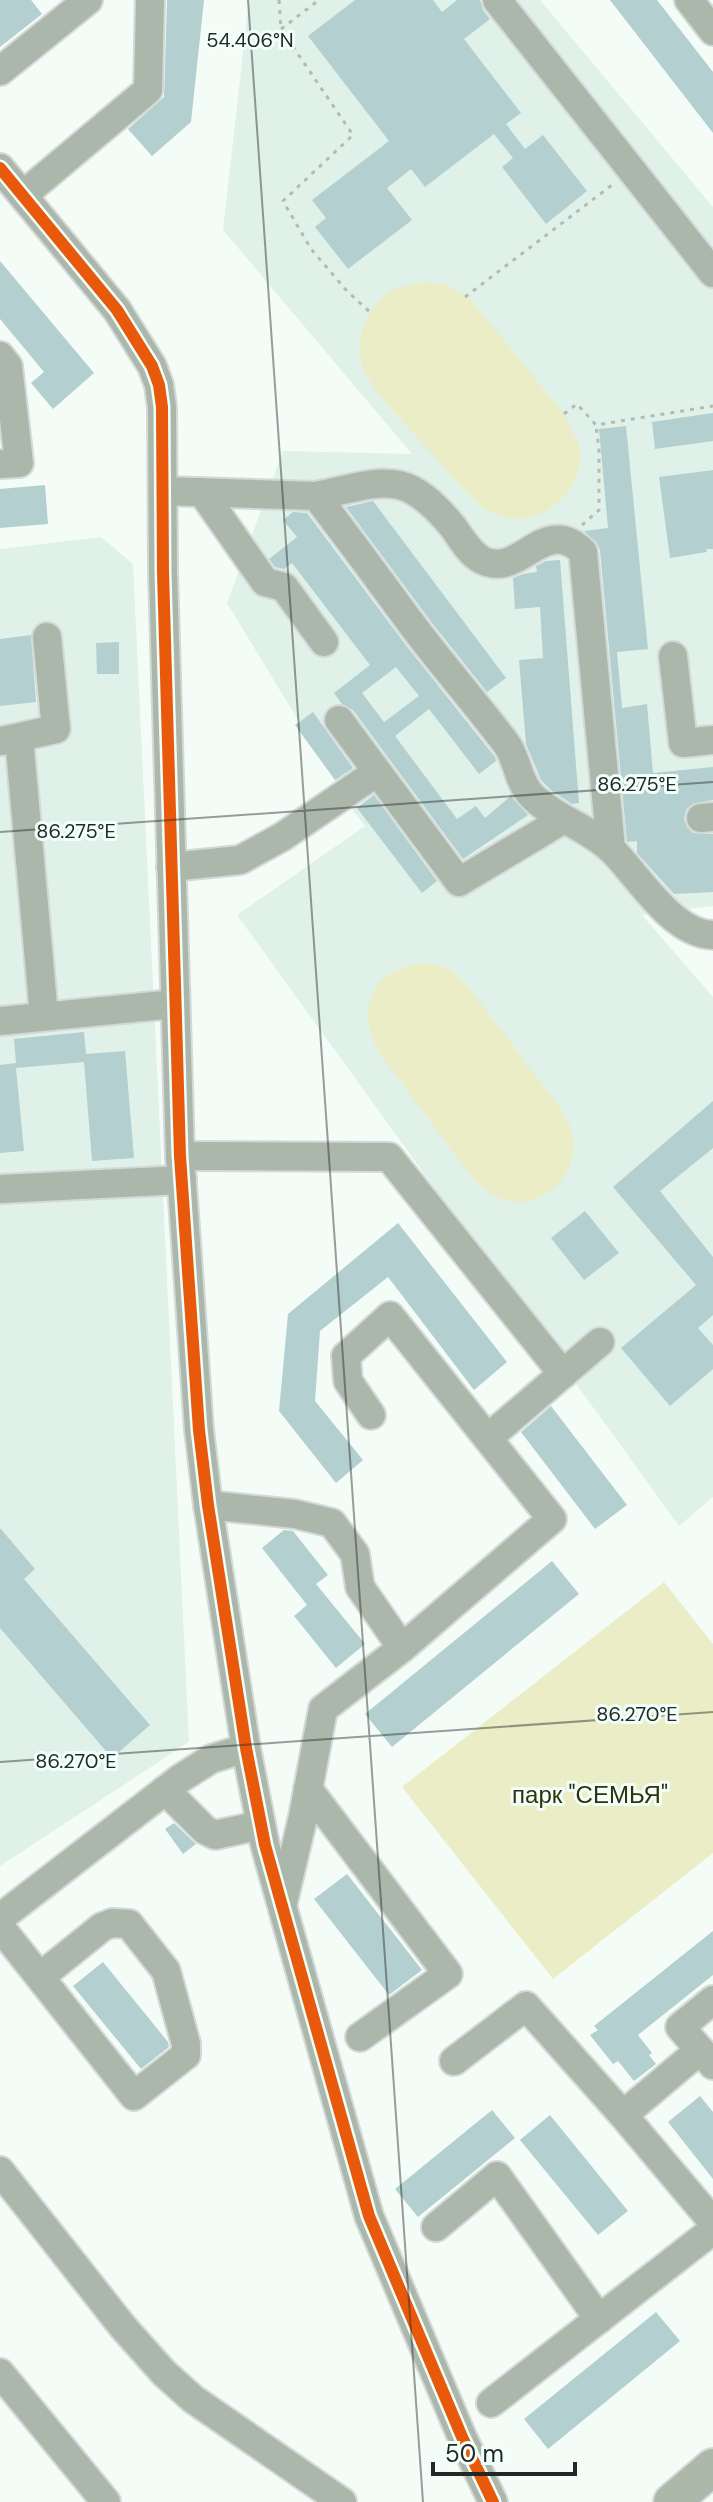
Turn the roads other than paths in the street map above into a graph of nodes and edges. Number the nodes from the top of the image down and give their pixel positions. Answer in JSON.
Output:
{"nodes":[{"id":1,"x":88,"y":0,"type":"edge"},
{"id":2,"x":150,"y":0,"type":"edge"},
{"id":3,"x":497,"y":0,"type":"edge"},
{"id":4,"x":689,"y":0,"type":"edge"},
{"id":5,"x":713,"y":31,"type":"edge"},
{"id":6,"x":0,"y":71,"type":"edge"},
{"id":7,"x":0,"y":168,"type":"edge"},
{"id":8,"x":23,"y":195,"type":"junction"},
{"id":9,"x":713,"y":273,"type":"edge"},
{"id":10,"x":0,"y":356,"type":"edge"},
{"id":11,"x":0,"y":464,"type":"edge"},
{"id":12,"x":164,"y":491,"type":"junction"},
{"id":13,"x":202,"y":492,"type":"junction"},
{"id":14,"x":316,"y":496,"type":"junction"},
{"id":15,"x":47,"y":637,"type":"dead end"},
{"id":16,"x":324,"y":642,"type":"dead end"},
{"id":17,"x":673,"y":656,"type":"dead end"},
{"id":18,"x":339,"y":720,"type":"dead end"},
{"id":19,"x":10,"y":740,"type":"edge"},
{"id":20,"x":713,"y":740,"type":"edge"},
{"id":21,"x":377,"y":772,"type":"junction"},
{"id":22,"x":564,"y":819,"type":"junction"},
{"id":23,"x":611,"y":849,"type":"junction"},
{"id":24,"x":171,"y":867,"type":"junction"},
{"id":25,"x":713,"y":935,"type":"edge"},
{"id":26,"x":174,"y":1004,"type":"junction"},
{"id":27,"x":44,"y":1016,"type":"junction"},
{"id":28,"x":0,"y":1021,"type":"edge"},
{"id":29,"x":181,"y":1168,"type":"junction"},
{"id":30,"x":0,"y":1189,"type":"edge"},
{"id":31,"x":600,"y":1342,"type":"dead end"},
{"id":32,"x":563,"y":1374,"type":"junction"},
{"id":33,"x":371,"y":1415,"type":"dead end"},
{"id":34,"x":488,"y":1438,"type":"junction"},
{"id":35,"x":208,"y":1505,"type":"junction"},
{"id":36,"x":402,"y":1648,"type":"junction"},
{"id":37,"x":246,"y":1748,"type":"junction"},
{"id":38,"x":308,"y":1789,"type":"junction"},
{"id":39,"x":165,"y":1790,"type":"junction"},
{"id":40,"x":261,"y":1825,"type":"junction"},
{"id":41,"x":282,"y":1907,"type":"junction"},
{"id":42,"x":0,"y":1918,"type":"edge"},
{"id":43,"x":0,"y":1927,"type":"edge"},
{"id":44,"x":40,"y":1977,"type":"junction"},
{"id":45,"x":713,"y":2000,"type":"edge"},
{"id":46,"x":360,"y":2037,"type":"dead end"},
{"id":47,"x":707,"y":2057,"type":"edge"},
{"id":48,"x":454,"y":2061,"type":"dead end"},
{"id":49,"x":623,"y":2115,"type":"junction"},
{"id":50,"x":0,"y":2171,"type":"edge"},
{"id":51,"x":713,"y":2222,"type":"edge"},
{"id":52,"x":436,"y":2227,"type":"dead end"},
{"id":53,"x":713,"y":2230,"type":"edge"},
{"id":54,"x":599,"y":2319,"type":"junction"},
{"id":55,"x":0,"y":2373,"type":"edge"},
{"id":56,"x":491,"y":2403,"type":"dead end"},
{"id":57,"x":713,"y":2467,"type":"edge"},
{"id":58,"x":106,"y":2502,"type":"edge"},
{"id":59,"x":342,"y":2502,"type":"edge"},
{"id":60,"x":493,"y":2502,"type":"edge"},
{"id":61,"x":672,"y":2502,"type":"edge"}],
"edges":[{"from":1,"to":6,"type":"street"},
{"from":2,"to":8,"type":"street"},
{"from":3,"to":9,"type":"street"},
{"from":4,"to":5,"type":"street"},
{"from":7,"to":8,"type":"street"},
{"from":8,"to":12,"type":"street"},
{"from":10,"to":11,"type":"street"},
{"from":12,"to":13,"type":"street"},
{"from":12,"to":24,"type":"street"},
{"from":13,"to":14,"type":"street"},
{"from":13,"to":16,"type":"street"},
{"from":14,"to":22,"type":"street"},
{"from":14,"to":23,"type":"street"},
{"from":15,"to":19,"type":"street"},
{"from":17,"to":20,"type":"street"},
{"from":18,"to":21,"type":"street"},
{"from":19,"to":27,"type":"street"},
{"from":21,"to":22,"type":"street"},
{"from":21,"to":24,"type":"street"},
{"from":22,"to":23,"type":"street"},
{"from":23,"to":25,"type":"street"},
{"from":24,"to":26,"type":"street"},
{"from":26,"to":27,"type":"street"},
{"from":26,"to":29,"type":"street"},
{"from":27,"to":28,"type":"street"},
{"from":29,"to":30,"type":"street"},
{"from":29,"to":32,"type":"street"},
{"from":29,"to":35,"type":"street"},
{"from":31,"to":32,"type":"street"},
{"from":32,"to":34,"type":"street"},
{"from":33,"to":34,"type":"street"},
{"from":34,"to":36,"type":"street"},
{"from":35,"to":36,"type":"street"},
{"from":35,"to":37,"type":"street"},
{"from":36,"to":38,"type":"street"},
{"from":37,"to":39,"type":"street"},
{"from":37,"to":40,"type":"street"},
{"from":38,"to":41,"type":"street"},
{"from":38,"to":46,"type":"street"},
{"from":39,"to":40,"type":"street"},
{"from":39,"to":42,"type":"street"},
{"from":40,"to":41,"type":"street"},
{"from":41,"to":60,"type":"street"},
{"from":43,"to":44,"type":"street"},
{"from":44,"to":44,"type":"street"},
{"from":45,"to":47,"type":"street"},
{"from":47,"to":49,"type":"street"},
{"from":48,"to":49,"type":"street"},
{"from":49,"to":51,"type":"street"},
{"from":50,"to":59,"type":"street"},
{"from":52,"to":54,"type":"street"},
{"from":53,"to":54,"type":"street"},
{"from":54,"to":56,"type":"street"},
{"from":55,"to":58,"type":"street"},
{"from":57,"to":61,"type":"main road"}]}
